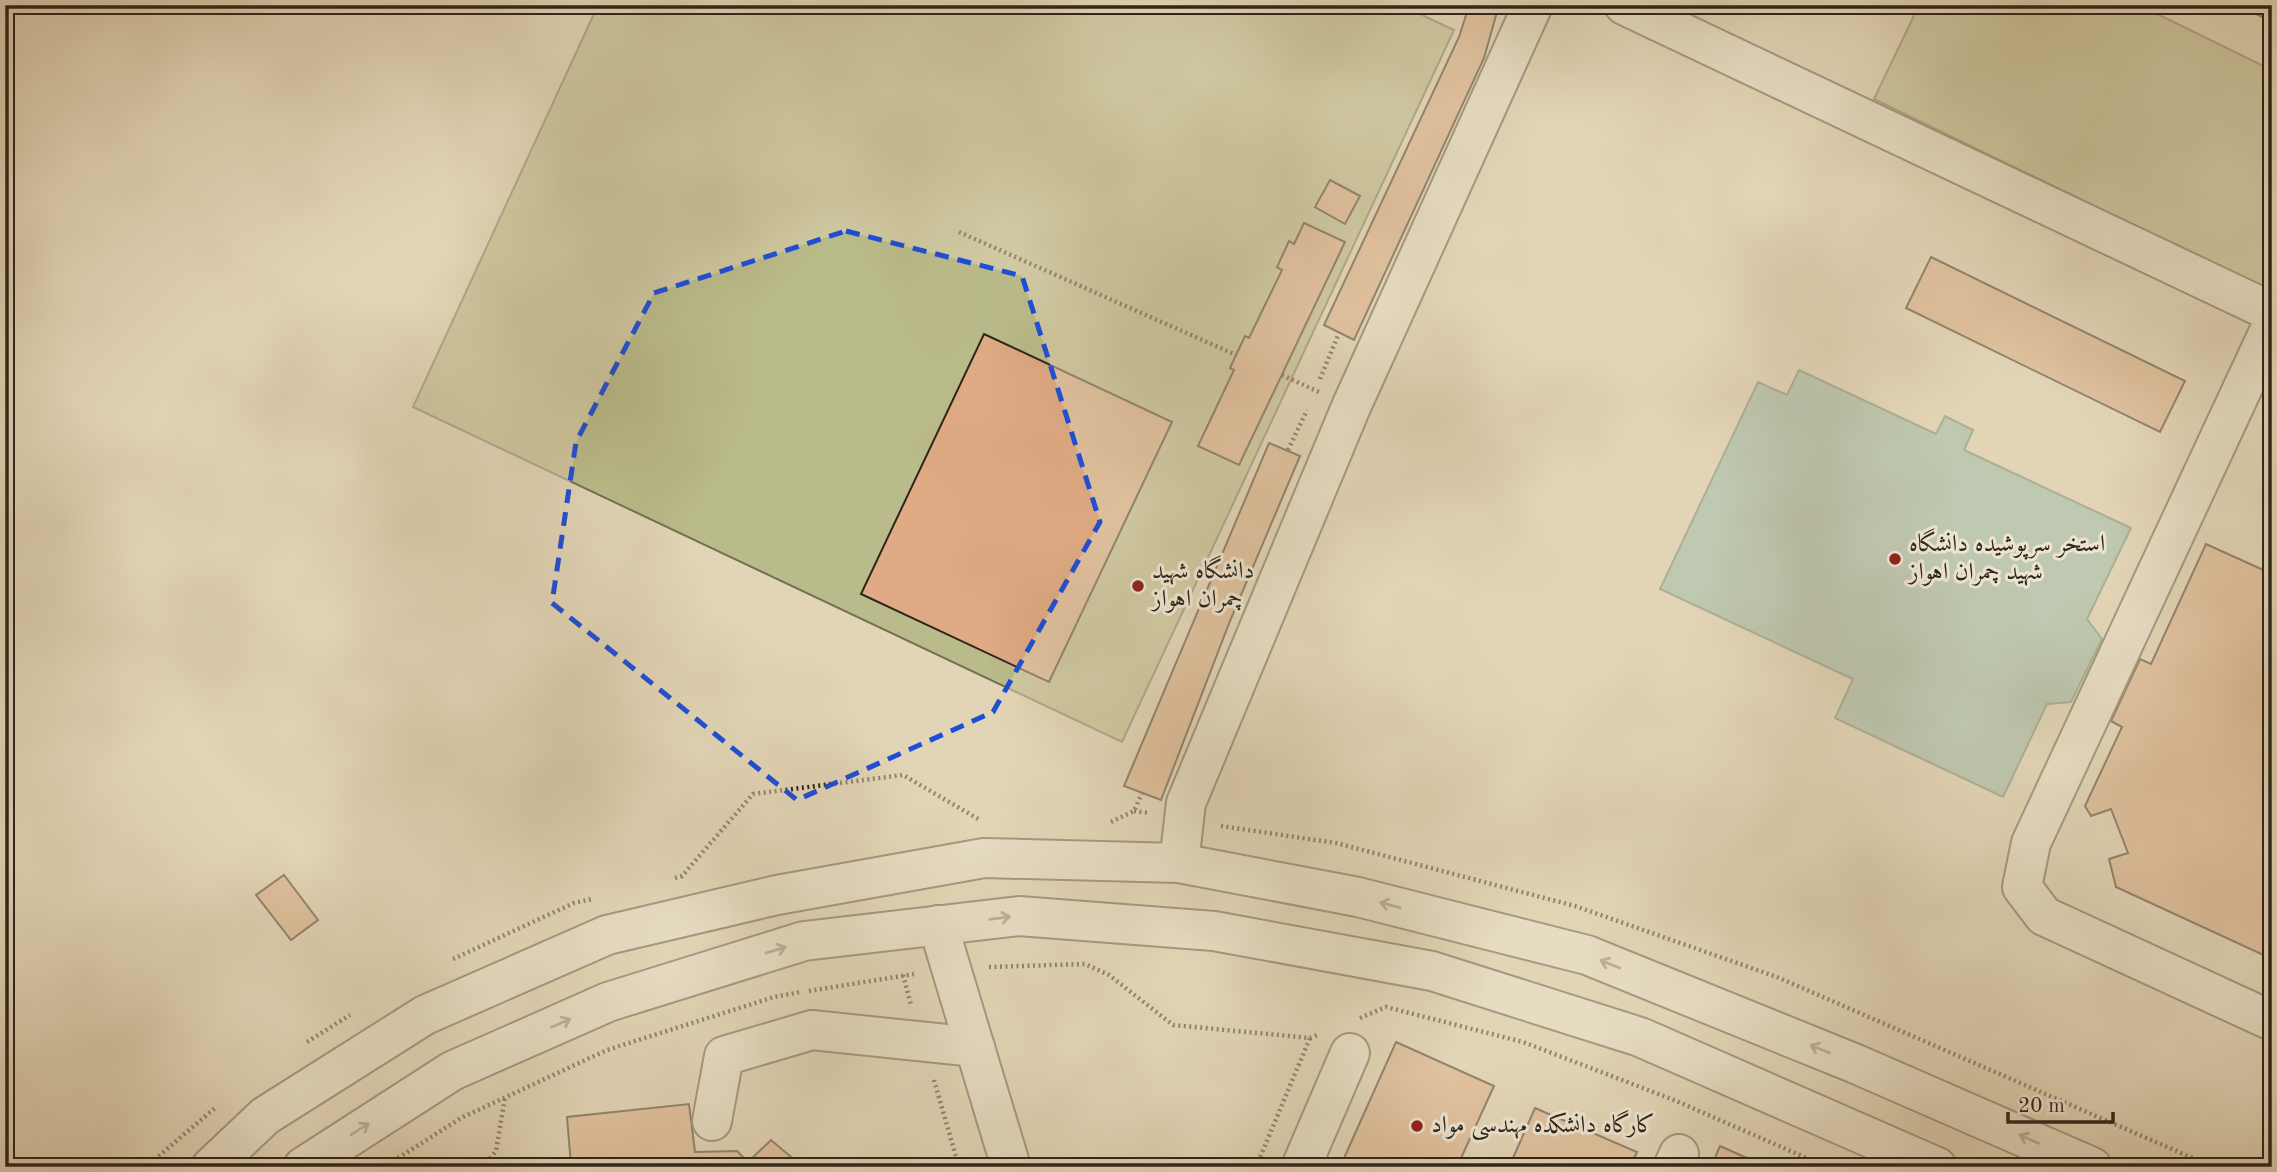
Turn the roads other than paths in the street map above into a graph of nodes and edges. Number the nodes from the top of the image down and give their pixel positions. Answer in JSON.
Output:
{"nodes":[{"id":1,"x":1533,"y":5,"type":"edge"},
{"id":2,"x":1623,"y":5,"type":"edge"},
{"id":3,"x":2272,"y":312,"type":"edge"},
{"id":4,"x":2272,"y":325,"type":"edge"},
{"id":5,"x":1179,"y":863,"type":"junction"},
{"id":6,"x":938,"y":925,"type":"junction"},
{"id":7,"x":2272,"y":1021,"type":"edge"},
{"id":8,"x":1341,"y":1036,"type":"road end"},
{"id":9,"x":975,"y":1047,"type":"junction"},
{"id":10,"x":712,"y":1121,"type":"dead end"},
{"id":11,"x":211,"y":1167,"type":"edge"},
{"id":12,"x":303,"y":1167,"type":"edge"},
{"id":13,"x":1011,"y":1167,"type":"edge"},
{"id":14,"x":1301,"y":1167,"type":"edge"},
{"id":15,"x":1937,"y":1167,"type":"edge"},
{"id":16,"x":2092,"y":1167,"type":"edge"}],
"edges":[{"from":1,"to":5,"type":"lane"},
{"from":2,"to":3,"type":"lane"},
{"from":4,"to":7,"type":"lane"},
{"from":5,"to":11,"type":"lane"},
{"from":16,"to":5,"type":"lane","one_way":true},
{"from":6,"to":9,"type":"lane"},
{"from":12,"to":6,"type":"lane","one_way":true},
{"from":6,"to":15,"type":"lane","one_way":true},
{"from":8,"to":14,"type":"lane"},
{"from":9,"to":10,"type":"lane"},
{"from":9,"to":13,"type":"lane"}]}
